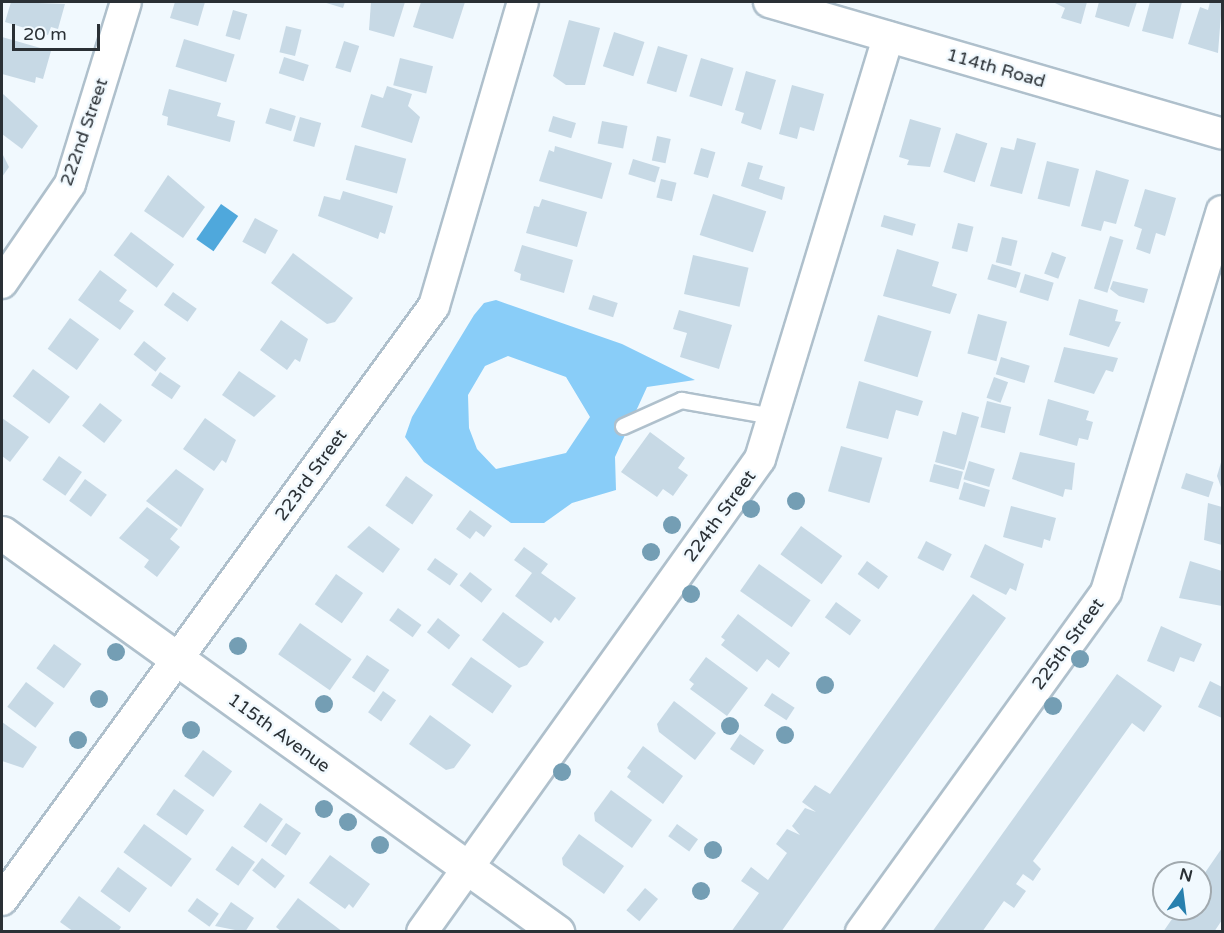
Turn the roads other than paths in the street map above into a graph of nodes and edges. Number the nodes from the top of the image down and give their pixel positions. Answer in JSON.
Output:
{"nodes":[{"id":1,"x":126,"y":2,"type":"edge"},
{"id":2,"x":523,"y":2,"type":"edge"},
{"id":3,"x":769,"y":2,"type":"edge"},
{"id":4,"x":888,"y":37,"type":"junction"},
{"id":5,"x":1222,"y":134,"type":"edge"},
{"id":6,"x":1222,"y":211,"type":"edge"},
{"id":7,"x":2,"y":283,"type":"edge"},
{"id":8,"x":773,"y":416,"type":"junction"},
{"id":9,"x":623,"y":426,"type":"dead end"},
{"id":10,"x":2,"y":533,"type":"edge"},
{"id":11,"x":176,"y":659,"type":"junction"},
{"id":12,"x":468,"y":868,"type":"junction"},
{"id":13,"x":2,"y":900,"type":"edge"},
{"id":14,"x":422,"y":932,"type":"edge"},
{"id":15,"x":557,"y":932,"type":"edge"},
{"id":16,"x":861,"y":932,"type":"edge"}],
"edges":[{"from":1,"to":7,"type":"street","name":"222nd Street"},
{"from":2,"to":11,"type":"street","name":"223rd Street"},
{"from":3,"to":4,"type":"street","name":"114th Road"},
{"from":4,"to":5,"type":"street","name":"114th Road"},
{"from":4,"to":8,"type":"street","name":"224th Street"},
{"from":6,"to":16,"type":"street","name":"225th Street"},
{"from":8,"to":9,"type":"lane"},
{"from":8,"to":12,"type":"street","name":"224th Street"},
{"from":10,"to":11,"type":"main road","name":"115th Avenue"},
{"from":11,"to":12,"type":"main road","name":"115th Avenue"},
{"from":11,"to":13,"type":"street","name":"223rd Street"},
{"from":12,"to":14,"type":"street","name":"224th Street"},
{"from":12,"to":15,"type":"main road","name":"115th Avenue"}]}
